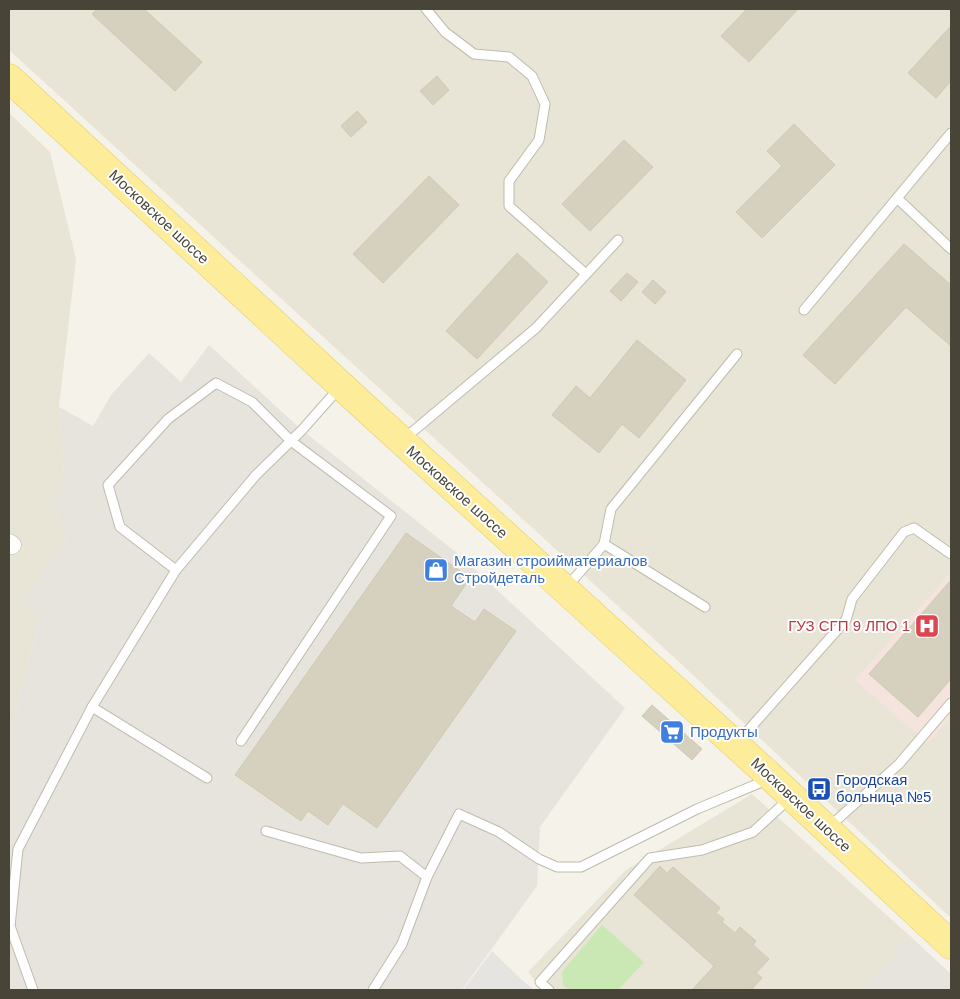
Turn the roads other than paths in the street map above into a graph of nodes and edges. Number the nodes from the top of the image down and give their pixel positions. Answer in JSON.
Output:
{"nodes":[{"id":1,"x":426,"y":9,"type":"edge"},
{"id":2,"x":9,"y":78,"type":"edge"},
{"id":3,"x":951,"y":133,"type":"edge"},
{"id":4,"x":897,"y":198,"type":"junction"},
{"id":5,"x":618,"y":240,"type":"dead end"},
{"id":6,"x":951,"y":250,"type":"edge"},
{"id":7,"x":586,"y":274,"type":"junction"},
{"id":8,"x":804,"y":310,"type":"dead end"},
{"id":9,"x":737,"y":354,"type":"dead end"},
{"id":10,"x":341,"y":386,"type":"junction"},
{"id":11,"x":291,"y":441,"type":"junction"},
{"id":12,"x":401,"y":441,"type":"junction"},
{"id":13,"x":604,"y":544,"type":"junction"},
{"id":14,"x":951,"y":554,"type":"edge"},
{"id":15,"x":176,"y":570,"type":"junction"},
{"id":16,"x":564,"y":590,"type":"junction"},
{"id":17,"x":704,"y":607,"type":"dead end"},
{"id":18,"x":951,"y":703,"type":"edge"},
{"id":19,"x":92,"y":707,"type":"junction"},
{"id":20,"x":241,"y":741,"type":"dead end"},
{"id":21,"x":735,"y":745,"type":"junction"},
{"id":22,"x":207,"y":778,"type":"dead end"},
{"id":23,"x":782,"y":787,"type":"junction"},
{"id":24,"x":827,"y":829,"type":"junction"},
{"id":25,"x":266,"y":831,"type":"dead end"},
{"id":26,"x":427,"y":878,"type":"junction"},
{"id":27,"x":951,"y":945,"type":"edge"},
{"id":28,"x":33,"y":990,"type":"edge"},
{"id":29,"x":373,"y":990,"type":"edge"},
{"id":30,"x":549,"y":990,"type":"edge"}],
"edges":[{"from":1,"to":7,"type":"lane"},
{"from":2,"to":10,"type":"main road","name":"Московское шоссе"},
{"from":3,"to":4,"type":"lane"},
{"from":4,"to":6,"type":"lane"},
{"from":4,"to":8,"type":"lane"},
{"from":5,"to":7,"type":"lane"},
{"from":7,"to":12,"type":"lane"},
{"from":9,"to":13,"type":"lane"},
{"from":10,"to":11,"type":"lane"},
{"from":10,"to":12,"type":"main road","name":"Московское шоссе"},
{"from":11,"to":15,"type":"lane"},
{"from":11,"to":15,"type":"lane"},
{"from":11,"to":20,"type":"lane"},
{"from":12,"to":16,"type":"main road","name":"Московское шоссе"},
{"from":13,"to":16,"type":"lane"},
{"from":13,"to":17,"type":"lane"},
{"from":14,"to":21,"type":"lane"},
{"from":15,"to":19,"type":"lane"},
{"from":16,"to":21,"type":"main road","name":"Московское шоссе"},
{"from":18,"to":24,"type":"lane"},
{"from":19,"to":22,"type":"lane"},
{"from":19,"to":28,"type":"lane"},
{"from":21,"to":23,"type":"main road","name":"Московское шоссе"},
{"from":23,"to":24,"type":"main road","name":"Московское шоссе"},
{"from":23,"to":26,"type":"lane"},
{"from":23,"to":30,"type":"lane"},
{"from":24,"to":27,"type":"main road","name":"Московское шоссе"},
{"from":25,"to":26,"type":"lane"},
{"from":26,"to":29,"type":"lane"}]}
